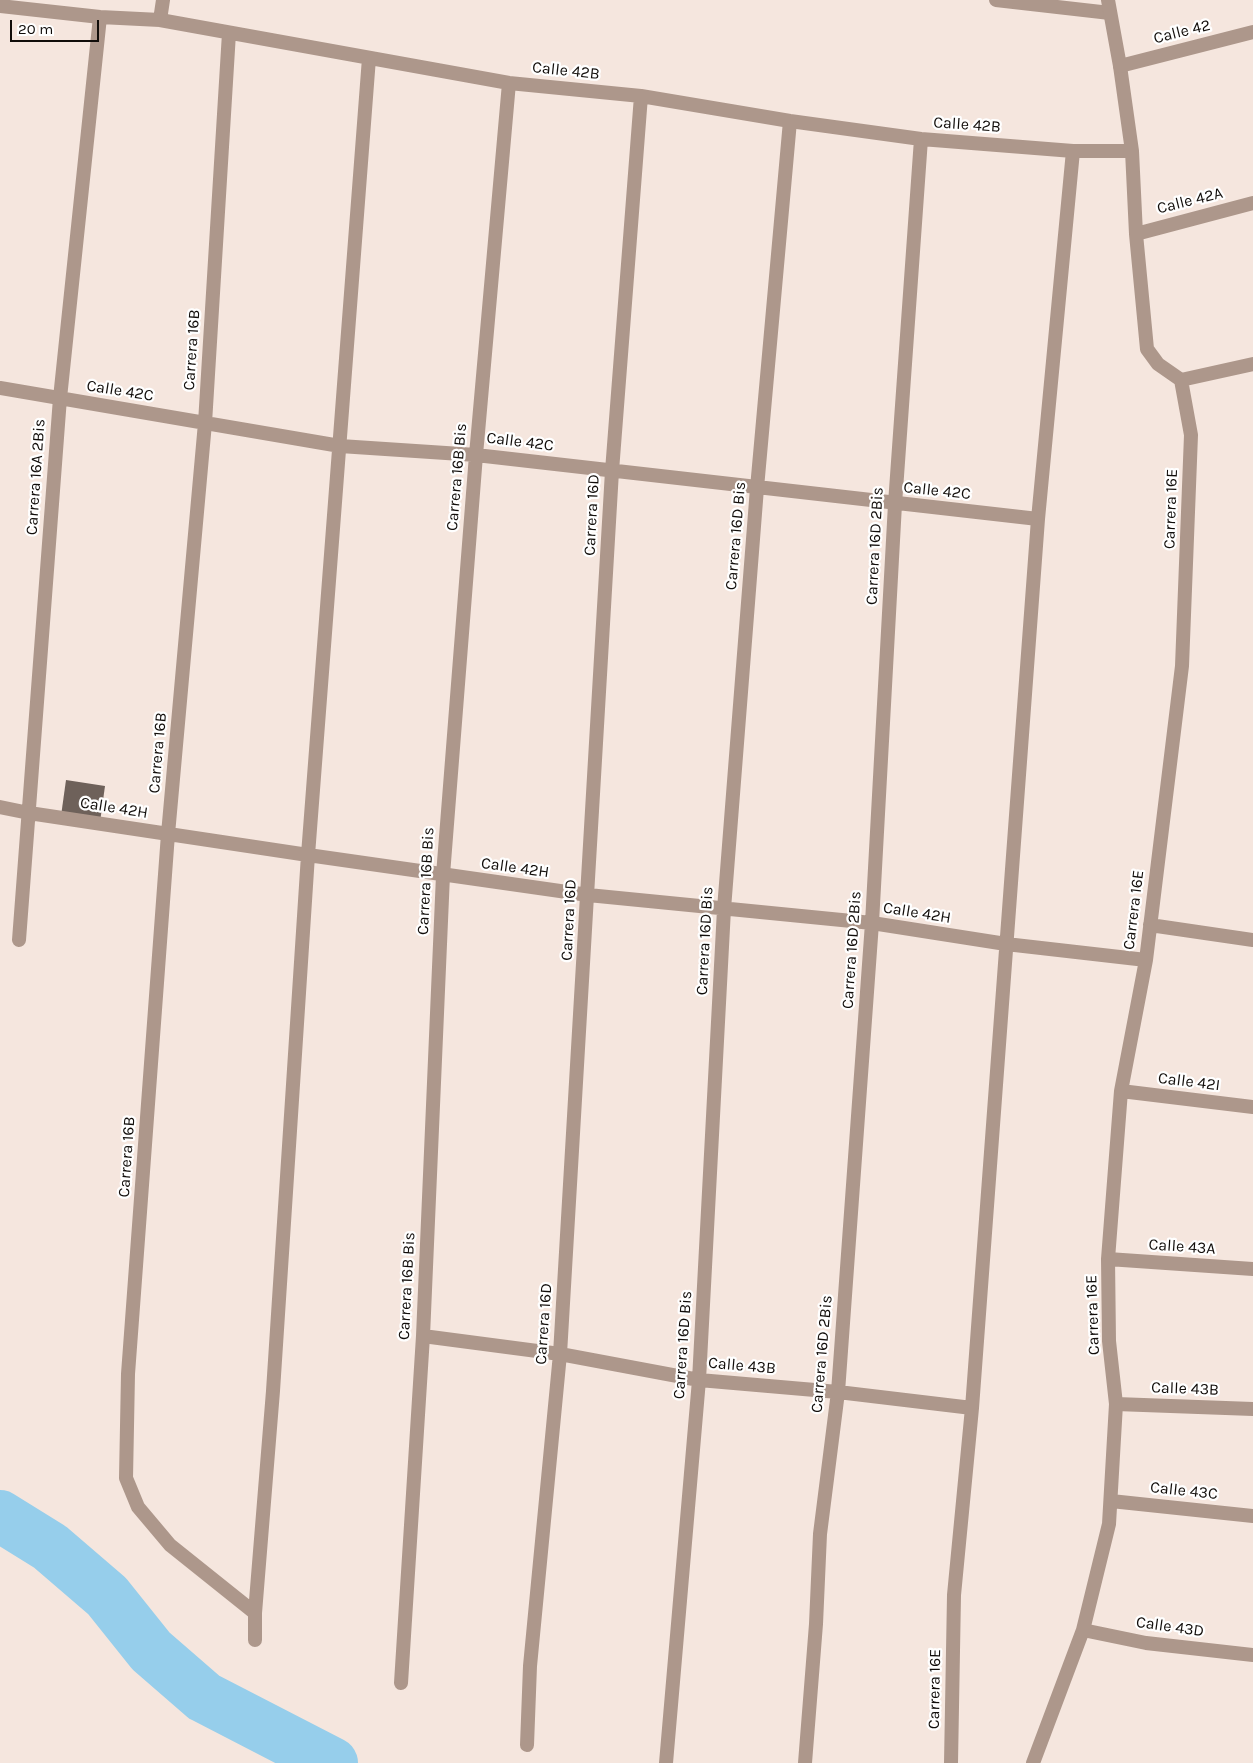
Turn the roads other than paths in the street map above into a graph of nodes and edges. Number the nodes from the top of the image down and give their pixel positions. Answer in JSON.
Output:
{"nodes":[{"id":1,"x":163,"y":0,"type":"edge"},
{"id":2,"x":996,"y":0,"type":"edge"},
{"id":3,"x":0,"y":6,"type":"edge"},
{"id":4,"x":1109,"y":6,"type":"edge"},
{"id":5,"x":100,"y":18,"type":"junction"},
{"id":6,"x":160,"y":20,"type":"junction"},
{"id":7,"x":229,"y":32,"type":"junction"},
{"id":8,"x":1253,"y":32,"type":"edge"},
{"id":9,"x":369,"y":58,"type":"junction"},
{"id":10,"x":1120,"y":66,"type":"junction"},
{"id":11,"x":509,"y":82,"type":"junction"},
{"id":12,"x":641,"y":96,"type":"junction"},
{"id":13,"x":790,"y":121,"type":"junction"},
{"id":14,"x":921,"y":139,"type":"junction"},
{"id":15,"x":1073,"y":151,"type":"junction"},
{"id":16,"x":1132,"y":151,"type":"junction"},
{"id":17,"x":1253,"y":203,"type":"edge"},
{"id":18,"x":1136,"y":234,"type":"junction"},
{"id":19,"x":1253,"y":364,"type":"edge"},
{"id":20,"x":1181,"y":380,"type":"junction"},
{"id":21,"x":0,"y":388,"type":"edge"},
{"id":22,"x":60,"y":398,"type":"junction"},
{"id":23,"x":205,"y":423,"type":"junction"},
{"id":24,"x":340,"y":446,"type":"junction"},
{"id":25,"x":476,"y":454,"type":"junction"},
{"id":26,"x":612,"y":471,"type":"junction"},
{"id":27,"x":757,"y":488,"type":"junction"},
{"id":28,"x":895,"y":504,"type":"junction"},
{"id":29,"x":1038,"y":519,"type":"junction"},
{"id":30,"x":0,"y":807,"type":"edge"},
{"id":31,"x":29,"y":813,"type":"junction"},
{"id":32,"x":168,"y":834,"type":"junction"},
{"id":33,"x":308,"y":855,"type":"junction"},
{"id":34,"x":443,"y":875,"type":"junction"},
{"id":35,"x":588,"y":895,"type":"junction"},
{"id":36,"x":724,"y":909,"type":"junction"},
{"id":37,"x":872,"y":923,"type":"junction"},
{"id":38,"x":1150,"y":926,"type":"junction"},
{"id":39,"x":18,"y":940,"type":"dead end"},
{"id":40,"x":1253,"y":940,"type":"edge"},
{"id":41,"x":1006,"y":944,"type":"junction"},
{"id":42,"x":1146,"y":960,"type":"junction"},
{"id":43,"x":1121,"y":1091,"type":"junction"},
{"id":44,"x":1253,"y":1107,"type":"edge"},
{"id":45,"x":1108,"y":1259,"type":"junction"},
{"id":46,"x":1253,"y":1269,"type":"edge"},
{"id":47,"x":422,"y":1336,"type":"junction"},
{"id":48,"x":560,"y":1354,"type":"junction"},
{"id":49,"x":699,"y":1380,"type":"junction"},
{"id":50,"x":838,"y":1392,"type":"junction"},
{"id":51,"x":1116,"y":1404,"type":"junction"},
{"id":52,"x":972,"y":1408,"type":"junction"},
{"id":53,"x":1253,"y":1409,"type":"edge"},
{"id":54,"x":1111,"y":1501,"type":"junction"},
{"id":55,"x":1253,"y":1516,"type":"edge"},
{"id":56,"x":255,"y":1613,"type":"junction"},
{"id":57,"x":1083,"y":1630,"type":"junction"},
{"id":58,"x":255,"y":1640,"type":"dead end"},
{"id":59,"x":1253,"y":1655,"type":"edge"},
{"id":60,"x":401,"y":1683,"type":"dead end"},
{"id":61,"x":527,"y":1745,"type":"dead end"},
{"id":62,"x":666,"y":1763,"type":"edge"},
{"id":63,"x":805,"y":1763,"type":"edge"},
{"id":64,"x":951,"y":1763,"type":"edge"},
{"id":65,"x":1033,"y":1763,"type":"edge"}],
"edges":[{"from":1,"to":6,"type":"street"},
{"from":2,"to":4,"type":"street"},
{"from":3,"to":5,"type":"street","name":"Calle 42B"},
{"from":4,"to":10,"type":"street"},
{"from":5,"to":6,"type":"street","name":"Calle 42B"},
{"from":5,"to":22,"type":"street","name":"Carrera 16A 2Bis"},
{"from":6,"to":7,"type":"street","name":"Calle 42B"},
{"from":7,"to":9,"type":"street","name":"Calle 42B"},
{"from":7,"to":23,"type":"street","name":"Carrera 16B"},
{"from":8,"to":10,"type":"street","name":"Calle 42"},
{"from":9,"to":11,"type":"street","name":"Calle 42B"},
{"from":9,"to":24,"type":"street"},
{"from":10,"to":16,"type":"street"},
{"from":11,"to":12,"type":"street","name":"Calle 42B"},
{"from":11,"to":25,"type":"street","name":"Carrera 16B Bis"},
{"from":12,"to":13,"type":"street","name":"Calle 42B"},
{"from":12,"to":26,"type":"street","name":"Carrera 16D"},
{"from":13,"to":14,"type":"street","name":"Calle 42B"},
{"from":13,"to":27,"type":"street","name":"Carrera 16D Bis"},
{"from":14,"to":15,"type":"street","name":"Calle 42B"},
{"from":14,"to":28,"type":"street","name":"Carrera 16D 2Bis"},
{"from":15,"to":16,"type":"street","name":"Calle 42B"},
{"from":15,"to":29,"type":"street","name":"Carrera 16E"},
{"from":16,"to":18,"type":"street"},
{"from":17,"to":18,"type":"street","name":"Calle 42A"},
{"from":18,"to":20,"type":"street"},
{"from":19,"to":20,"type":"street"},
{"from":20,"to":38,"type":"street","name":"Carrera 16E"},
{"from":21,"to":22,"type":"street","name":"Calle 42C"},
{"from":22,"to":23,"type":"street","name":"Calle 42C"},
{"from":22,"to":31,"type":"street","name":"Carrera 16A 2Bis"},
{"from":23,"to":24,"type":"street","name":"Calle 42C"},
{"from":23,"to":32,"type":"street","name":"Carrera 16B"},
{"from":24,"to":25,"type":"street","name":"Calle 42C"},
{"from":24,"to":33,"type":"street"},
{"from":25,"to":26,"type":"street","name":"Calle 42C"},
{"from":25,"to":34,"type":"street","name":"Carrera 16B Bis"},
{"from":26,"to":27,"type":"street","name":"Calle 42C"},
{"from":26,"to":35,"type":"street","name":"Carrera 16D"},
{"from":27,"to":28,"type":"street","name":"Calle 42C"},
{"from":27,"to":36,"type":"street","name":"Carrera 16D Bis"},
{"from":28,"to":29,"type":"street","name":"Calle 42C"},
{"from":28,"to":37,"type":"street","name":"Carrera 16D 2Bis"},
{"from":29,"to":41,"type":"street","name":"Carrera 16E"},
{"from":30,"to":31,"type":"street","name":"Calle 42H"},
{"from":31,"to":32,"type":"street","name":"Calle 42H"},
{"from":31,"to":39,"type":"street","name":"Carrera 16A 2Bis"},
{"from":32,"to":33,"type":"street","name":"Calle 42H"},
{"from":32,"to":56,"type":"street","name":"Carrera 16B"},
{"from":33,"to":34,"type":"street","name":"Calle 42H"},
{"from":33,"to":56,"type":"street"},
{"from":34,"to":35,"type":"street","name":"Calle 42H"},
{"from":34,"to":47,"type":"street","name":"Carrera 16B Bis"},
{"from":35,"to":36,"type":"street","name":"Calle 42H"},
{"from":35,"to":48,"type":"street","name":"Carrera 16D"},
{"from":36,"to":37,"type":"street","name":"Calle 42H"},
{"from":36,"to":49,"type":"street","name":"Carrera 16D Bis"},
{"from":37,"to":41,"type":"street","name":"Calle 42H"},
{"from":37,"to":50,"type":"street","name":"Carrera 16D 2Bis"},
{"from":38,"to":40,"type":"street"},
{"from":38,"to":42,"type":"street","name":"Carrera 16E"},
{"from":41,"to":42,"type":"street","name":"Calle 42H"},
{"from":41,"to":52,"type":"street","name":"Carrera 16E"},
{"from":42,"to":43,"type":"street","name":"Carrera 16E"},
{"from":43,"to":44,"type":"street","name":"Calle 42I"},
{"from":43,"to":45,"type":"street","name":"Carrera 16E"},
{"from":45,"to":46,"type":"street","name":"Calle 43A"},
{"from":45,"to":51,"type":"street","name":"Carrera 16E"},
{"from":47,"to":48,"type":"street","name":"Calle 43B"},
{"from":47,"to":60,"type":"street","name":"Carrera 16B Bis"},
{"from":48,"to":49,"type":"street","name":"Calle 43B"},
{"from":48,"to":61,"type":"street","name":"Carrera 16D"},
{"from":49,"to":50,"type":"street","name":"Calle 43B"},
{"from":49,"to":62,"type":"street","name":"Carrera 16D Bis"},
{"from":50,"to":52,"type":"street","name":"Calle 43B"},
{"from":50,"to":63,"type":"street","name":"Carrera 16D 2Bis"},
{"from":51,"to":53,"type":"street","name":"Calle 43B"},
{"from":51,"to":54,"type":"street","name":"Carrera 16E"},
{"from":52,"to":64,"type":"street","name":"Carrera 16E"},
{"from":54,"to":55,"type":"street","name":"Calle 43C"},
{"from":54,"to":57,"type":"street","name":"Carrera 16E"},
{"from":56,"to":58,"type":"street"},
{"from":57,"to":59,"type":"street","name":"Calle 43D"},
{"from":57,"to":65,"type":"street","name":"Carrera 16E"}]}
